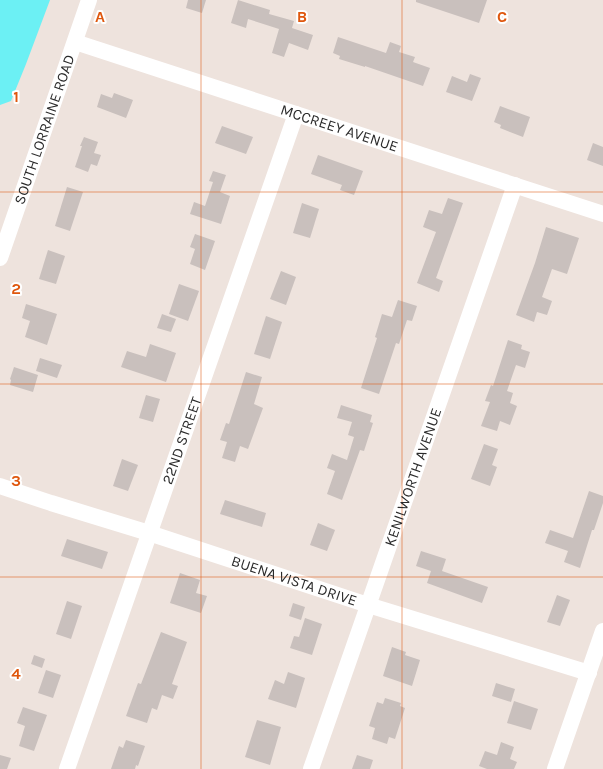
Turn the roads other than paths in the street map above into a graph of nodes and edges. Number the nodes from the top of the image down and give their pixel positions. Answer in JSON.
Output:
{"nodes":[{"id":1,"x":89,"y":0,"type":"edge"},
{"id":2,"x":75,"y":42,"type":"junction"},
{"id":3,"x":296,"y":114,"type":"junction"},
{"id":4,"x":515,"y":185,"type":"junction"},
{"id":5,"x":603,"y":214,"type":"edge"},
{"id":6,"x":7,"y":215,"type":"edge"},
{"id":7,"x":0,"y":258,"type":"edge"},
{"id":8,"x":0,"y":486,"type":"edge"},
{"id":9,"x":149,"y":533,"type":"junction"},
{"id":10,"x":368,"y":605,"type":"junction"},
{"id":11,"x":603,"y":631,"type":"edge"},
{"id":12,"x":589,"y":673,"type":"junction"},
{"id":13,"x":67,"y":769,"type":"edge"},
{"id":14,"x":311,"y":769,"type":"edge"},
{"id":15,"x":555,"y":769,"type":"edge"}],
"edges":[{"from":1,"to":2,"type":"street","name":"SOUTH LORRAINE ROAD"},
{"from":2,"to":3,"type":"street","name":"MCCREEY AVENUE"},
{"from":2,"to":6,"type":"street","name":"SOUTH LORRAINE ROAD"},
{"from":3,"to":4,"type":"street","name":"MCCREEY AVENUE"},
{"from":3,"to":9,"type":"street","name":"22ND STREET"},
{"from":4,"to":5,"type":"street","name":"MCCREEY AVENUE"},
{"from":4,"to":10,"type":"street","name":"KENILWORTH AVENUE"},
{"from":6,"to":7,"type":"street","name":"SOUTH LORRAINE ROAD"},
{"from":8,"to":9,"type":"street","name":"BUENA VISTA DRIVE"},
{"from":9,"to":10,"type":"street","name":"BUENA VISTA DRIVE"},
{"from":9,"to":13,"type":"street","name":"22ND STREET"},
{"from":10,"to":12,"type":"street","name":"BUENA VISTA DRIVE"},
{"from":10,"to":14,"type":"street","name":"KENILWORTH AVENUE"},
{"from":11,"to":12,"type":"street"},
{"from":12,"to":15,"type":"street"}]}
